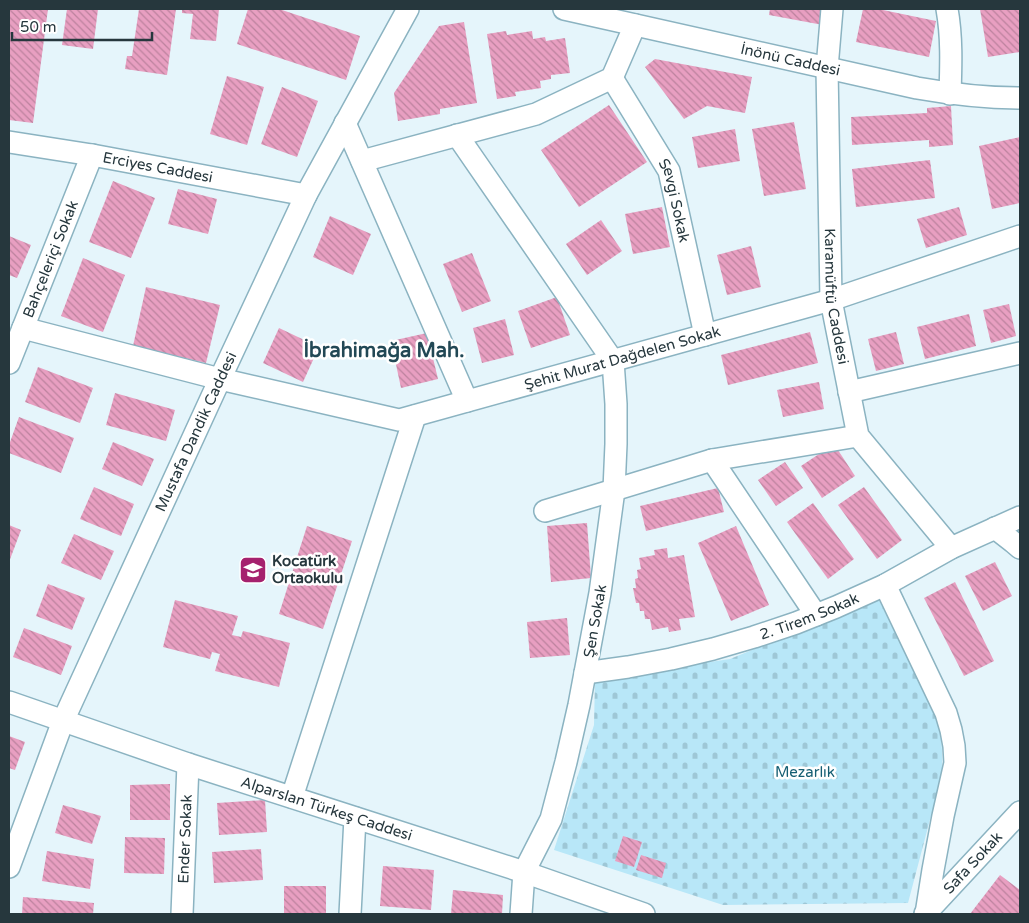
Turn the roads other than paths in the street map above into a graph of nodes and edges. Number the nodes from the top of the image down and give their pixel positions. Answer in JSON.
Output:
{"nodes":[{"id":1,"x":408,"y":9,"type":"edge"},
{"id":2,"x":564,"y":9,"type":"edge"},
{"id":3,"x":832,"y":9,"type":"edge"},
{"id":4,"x":947,"y":9,"type":"edge"},
{"id":5,"x":635,"y":25,"type":"junction"},
{"id":6,"x":827,"y":68,"type":"junction"},
{"id":7,"x":612,"y":78,"type":"junction"},
{"id":8,"x":950,"y":94,"type":"junction"},
{"id":9,"x":1020,"y":98,"type":"edge"},
{"id":10,"x":345,"y":123,"type":"junction"},
{"id":11,"x":456,"y":135,"type":"junction"},
{"id":12,"x":9,"y":142,"type":"edge"},
{"id":13,"x":92,"y":155,"type":"junction"},
{"id":14,"x":362,"y":161,"type":"junction"},
{"id":15,"x":306,"y":195,"type":"junction"},
{"id":16,"x":1020,"y":236,"type":"edge"},
{"id":17,"x":831,"y":300,"type":"junction"},
{"id":18,"x":23,"y":328,"type":"junction"},
{"id":19,"x":705,"y":335,"type":"junction"},
{"id":20,"x":1020,"y":353,"type":"edge"},
{"id":21,"x":613,"y":361,"type":"junction"},
{"id":22,"x":9,"y":363,"type":"edge"},
{"id":23,"x":220,"y":379,"type":"junction"},
{"id":24,"x":849,"y":392,"type":"junction"},
{"id":25,"x":467,"y":402,"type":"junction"},
{"id":26,"x":415,"y":416,"type":"junction"},
{"id":27,"x":858,"y":436,"type":"junction"},
{"id":28,"x":712,"y":460,"type":"junction"},
{"id":29,"x":614,"y":490,"type":"junction"},
{"id":30,"x":546,"y":511,"type":"dead end"},
{"id":31,"x":1020,"y":517,"type":"edge"},
{"id":32,"x":995,"y":528,"type":"junction"},
{"id":33,"x":951,"y":548,"type":"junction"},
{"id":34,"x":1020,"y":548,"type":"edge"},
{"id":35,"x":885,"y":585,"type":"junction"},
{"id":36,"x":816,"y":615,"type":"junction"},
{"id":37,"x":586,"y":673,"type":"junction"},
{"id":38,"x":9,"y":702,"type":"edge"},
{"id":39,"x":64,"y":721,"type":"junction"},
{"id":40,"x":188,"y":764,"type":"junction"},
{"id":41,"x":292,"y":797,"type":"junction"},
{"id":42,"x":1020,"y":812,"type":"edge"},
{"id":43,"x":356,"y":818,"type":"junction"},
{"id":44,"x":9,"y":867,"type":"edge"},
{"id":45,"x":524,"y":872,"type":"junction"},
{"id":46,"x":182,"y":914,"type":"edge"},
{"id":47,"x":350,"y":914,"type":"edge"},
{"id":48,"x":521,"y":914,"type":"edge"},
{"id":49,"x":644,"y":914,"type":"edge"},
{"id":50,"x":921,"y":914,"type":"edge"},
{"id":51,"x":926,"y":914,"type":"edge"}],
"edges":[{"from":1,"to":10,"type":"street","name":"Mustafa Dandik Caddesi"},
{"from":2,"to":5,"type":"street","name":"İnönü Caddesi"},
{"from":3,"to":6,"type":"street","name":"Karamüftü Caddesi"},
{"from":4,"to":8,"type":"street"},
{"from":5,"to":6,"type":"street","name":"İnönü Caddesi"},
{"from":5,"to":7,"type":"street"},
{"from":6,"to":8,"type":"street","name":"İnönü Caddesi"},
{"from":6,"to":17,"type":"street","name":"Karamüftü Caddesi"},
{"from":7,"to":11,"type":"street"},
{"from":7,"to":19,"type":"street","name":"Sevgi Sokak"},
{"from":8,"to":9,"type":"street","name":"İnönü Caddesi"},
{"from":10,"to":14,"type":"street"},
{"from":10,"to":15,"type":"street","name":"Mustafa Dandik Caddesi"},
{"from":11,"to":14,"type":"street"},
{"from":11,"to":21,"type":"street"},
{"from":12,"to":13,"type":"street","name":"Erciyes Caddesi"},
{"from":13,"to":15,"type":"street","name":"Erciyes Caddesi"},
{"from":13,"to":18,"type":"street","name":"Bahçeleriçi Sokak"},
{"from":14,"to":25,"type":"street"},
{"from":15,"to":23,"type":"street","name":"Mustafa Dandik Caddesi"},
{"from":16,"to":17,"type":"street","name":"Şehit Murat Dağdelen Sokak"},
{"from":17,"to":19,"type":"street","name":"Şehit Murat Dağdelen Sokak"},
{"from":17,"to":24,"type":"street","name":"Karamüftü Caddesi"},
{"from":18,"to":22,"type":"street","name":"Bahçeleriçi Sokak"},
{"from":18,"to":23,"type":"street","name":"Şehit Murat Dağdelen Sokak"},
{"from":19,"to":21,"type":"street","name":"Şehit Murat Dağdelen Sokak"},
{"from":20,"to":24,"type":"street"},
{"from":21,"to":25,"type":"street","name":"Şehit Murat Dağdelen Sokak"},
{"from":21,"to":29,"type":"street","name":"Şen Sokak"},
{"from":23,"to":26,"type":"street","name":"Şehit Murat Dağdelen Sokak"},
{"from":23,"to":39,"type":"street","name":"Mustafa Dandik Caddesi"},
{"from":24,"to":27,"type":"street","name":"Karamüftü Caddesi"},
{"from":25,"to":26,"type":"street","name":"Şehit Murat Dağdelen Sokak"},
{"from":26,"to":41,"type":"street"},
{"from":27,"to":28,"type":"street"},
{"from":27,"to":33,"type":"street","name":"Karamüftü Caddesi"},
{"from":28,"to":29,"type":"street"},
{"from":28,"to":36,"type":"street"},
{"from":29,"to":30,"type":"street"},
{"from":29,"to":37,"type":"street","name":"Şen Sokak"},
{"from":31,"to":32,"type":"street","name":"2. Tirem Sokak"},
{"from":32,"to":33,"type":"street","name":"2. Tirem Sokak"},
{"from":32,"to":34,"type":"street"},
{"from":33,"to":35,"type":"street","name":"2. Tirem Sokak"},
{"from":35,"to":36,"type":"street","name":"2. Tirem Sokak"},
{"from":35,"to":51,"type":"street"},
{"from":36,"to":37,"type":"street","name":"2. Tirem Sokak"},
{"from":37,"to":45,"type":"street","name":"Şen Sokak"},
{"from":38,"to":39,"type":"street","name":"Alparslan Türkeş Caddesi"},
{"from":39,"to":40,"type":"street","name":"Alparslan Türkeş Caddesi"},
{"from":39,"to":44,"type":"street","name":"Mustafa Dandik Caddesi"},
{"from":40,"to":41,"type":"street","name":"Alparslan Türkeş Caddesi"},
{"from":40,"to":46,"type":"street","name":"Ender Sokak"},
{"from":41,"to":43,"type":"street","name":"Alparslan Türkeş Caddesi"},
{"from":42,"to":51,"type":"street","name":"Safa Sokak"},
{"from":43,"to":45,"type":"street","name":"Alparslan Türkeş Caddesi"},
{"from":43,"to":47,"type":"street"},
{"from":45,"to":48,"type":"street"},
{"from":45,"to":49,"type":"street","name":"Alparslan Türkeş Caddesi"},
{"from":50,"to":51,"type":"street"}]}
